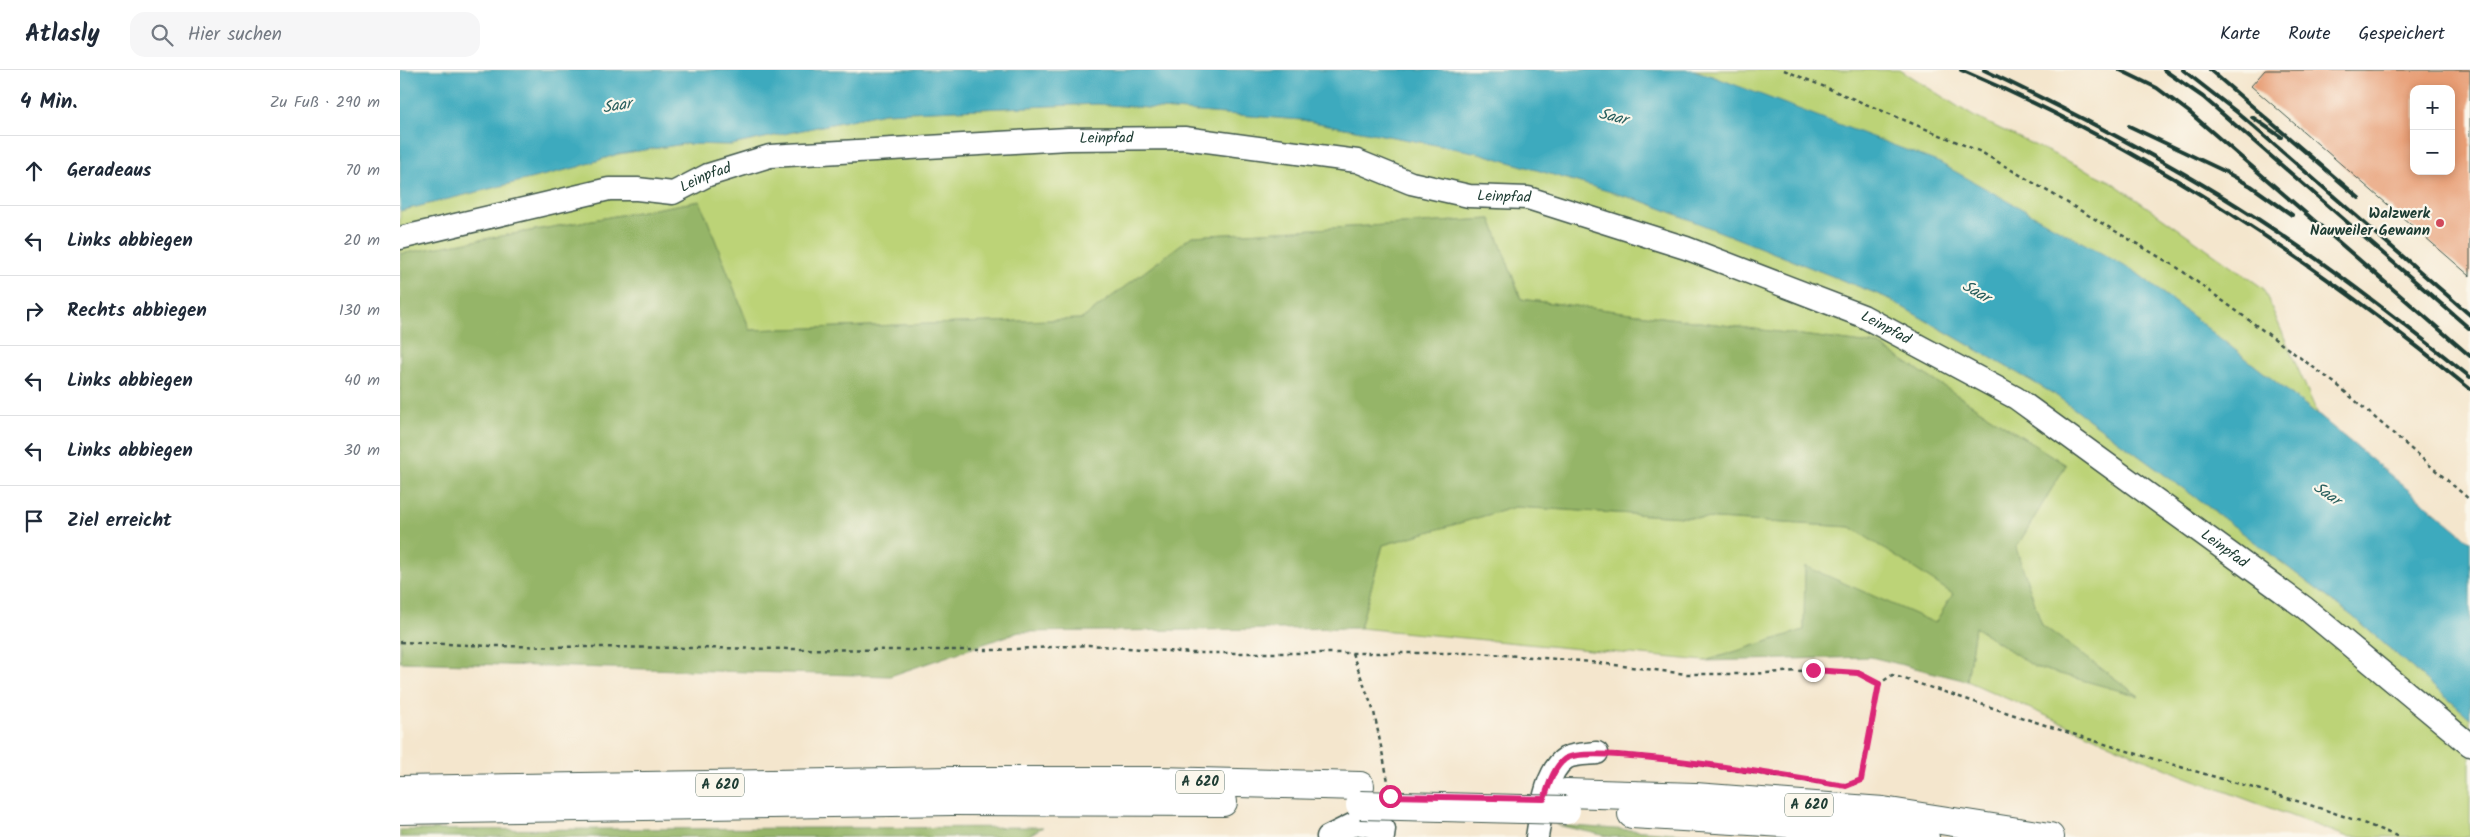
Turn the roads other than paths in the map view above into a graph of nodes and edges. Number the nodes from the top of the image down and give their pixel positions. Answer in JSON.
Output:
{"nodes":[{"id":1,"x":400,"y":238,"type":"edge"},
{"id":2,"x":2470,"y":745,"type":"edge"},
{"id":3,"x":1597,"y":753,"type":"road end"},
{"id":4,"x":400,"y":790,"type":"edge"},
{"id":5,"x":1360,"y":795,"type":"junction"},
{"id":6,"x":1390,"y":796,"type":"dead end"},
{"id":7,"x":1559,"y":801,"type":"junction"},
{"id":8,"x":400,"y":810,"type":"edge"},
{"id":9,"x":1384,"y":833,"type":"edge"},
{"id":10,"x":1538,"y":834,"type":"edge"},
{"id":11,"x":1328,"y":837,"type":"edge"},
{"id":12,"x":1925,"y":837,"type":"edge"},
{"id":13,"x":2050,"y":837,"type":"edge"}],
"edges":[{"from":1,"to":2,"type":"street","name":"Leinpfad"},
{"from":3,"to":7,"type":"street"},
{"from":4,"to":5,"type":"highway","number":"A 620"},
{"from":5,"to":7,"type":"highway","number":"A 620"},
{"from":5,"to":8,"type":"highway","number":"A 620"},
{"from":6,"to":7,"type":"street"},
{"from":7,"to":10,"type":"street"},
{"from":7,"to":12,"type":"highway","number":"A 620"},
{"from":7,"to":13,"type":"highway","number":"A 620"},
{"from":9,"to":11,"type":"street"}]}
